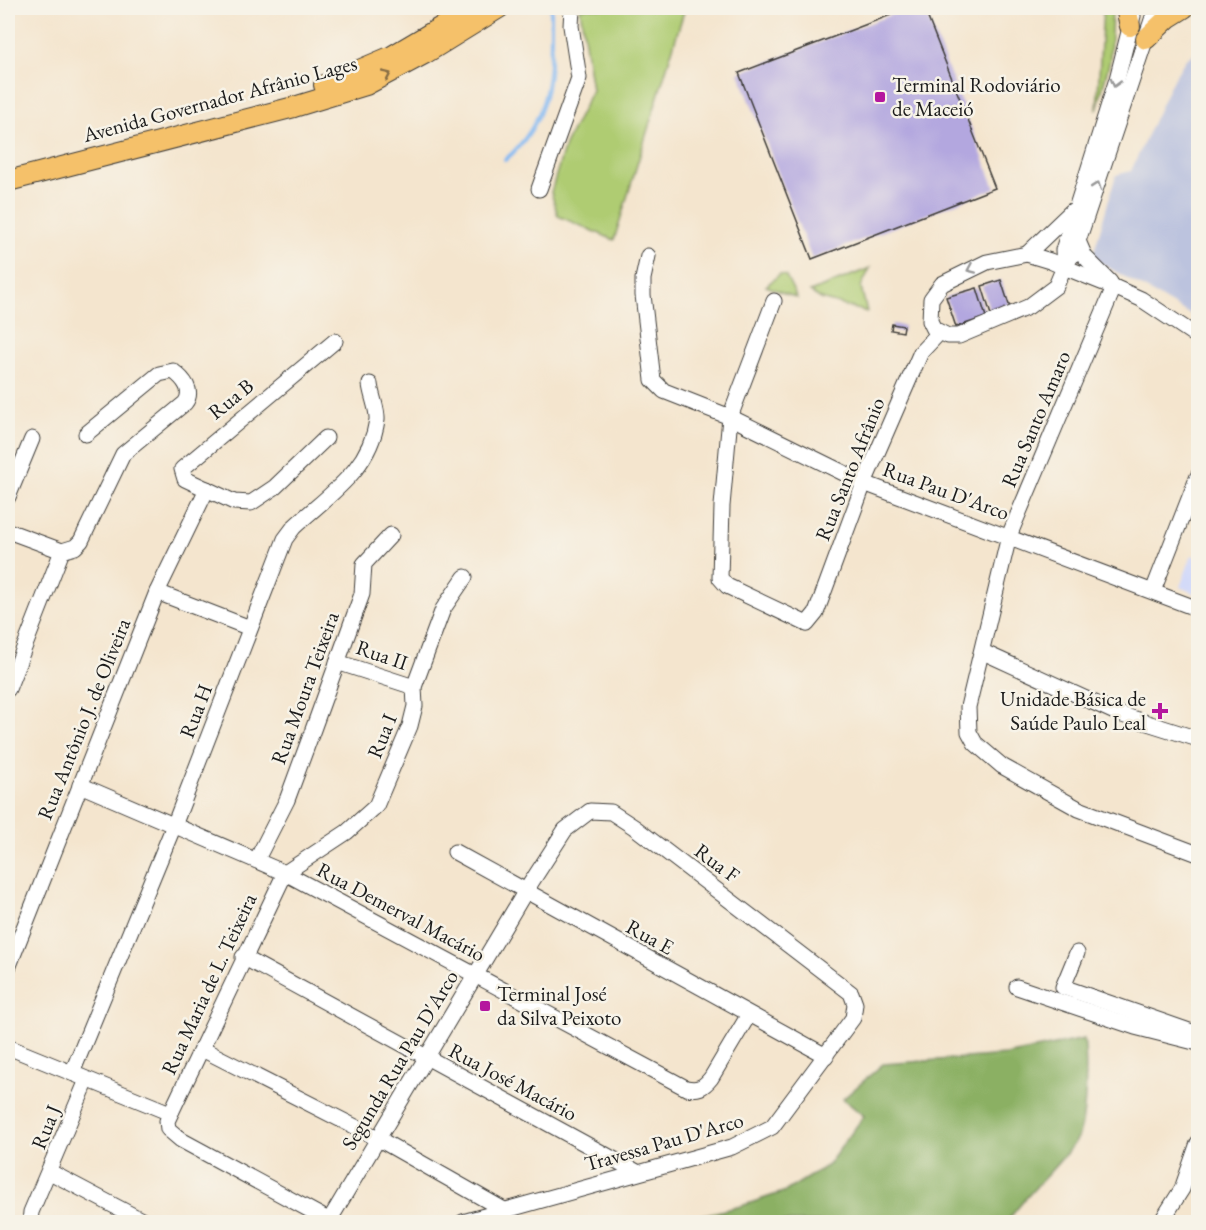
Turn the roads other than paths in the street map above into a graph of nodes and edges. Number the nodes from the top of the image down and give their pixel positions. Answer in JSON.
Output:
{"nodes":[{"id":1,"x":473,"y":8,"type":"edge"},
{"id":2,"x":499,"y":8,"type":"edge"},
{"id":3,"x":572,"y":8,"type":"edge"},
{"id":4,"x":1156,"y":8,"type":"edge"},
{"id":5,"x":1184,"y":8,"type":"edge"},
{"id":6,"x":1130,"y":14,"type":"edge"},
{"id":7,"x":1146,"y":39,"type":"junction"},
{"id":8,"x":8,"y":167,"type":"edge"},
{"id":9,"x":8,"y":181,"type":"edge"},
{"id":10,"x":539,"y":189,"type":"dead end"},
{"id":11,"x":1079,"y":201,"type":"junction"},
{"id":12,"x":1078,"y":241,"type":"junction"},
{"id":13,"x":1027,"y":254,"type":"junction"},
{"id":14,"x":648,"y":256,"type":"dead end"},
{"id":15,"x":1058,"y":269,"type":"junction"},
{"id":16,"x":1114,"y":287,"type":"junction"},
{"id":17,"x":774,"y":301,"type":"dead end"},
{"id":18,"x":939,"y":333,"type":"junction"},
{"id":19,"x":1198,"y":337,"type":"edge"},
{"id":20,"x":335,"y":341,"type":"dead end"},
{"id":21,"x":370,"y":384,"type":"dead end"},
{"id":22,"x":730,"y":417,"type":"junction"},
{"id":23,"x":86,"y":434,"type":"dead end"},
{"id":24,"x":326,"y":438,"type":"dead end"},
{"id":25,"x":32,"y":439,"type":"dead end"},
{"id":26,"x":1198,"y":476,"type":"edge"},
{"id":27,"x":864,"y":483,"type":"junction"},
{"id":28,"x":207,"y":489,"type":"junction"},
{"id":29,"x":8,"y":497,"type":"edge"},
{"id":30,"x":8,"y":531,"type":"edge"},
{"id":31,"x":391,"y":535,"type":"dead end"},
{"id":32,"x":1009,"y":536,"type":"junction"},
{"id":33,"x":62,"y":551,"type":"junction"},
{"id":34,"x":465,"y":577,"type":"dead end"},
{"id":35,"x":1153,"y":591,"type":"junction"},
{"id":36,"x":157,"y":592,"type":"junction"},
{"id":37,"x":1198,"y":609,"type":"edge"},
{"id":38,"x":250,"y":628,"type":"junction"},
{"id":39,"x":982,"y":652,"type":"junction"},
{"id":40,"x":337,"y":662,"type":"junction"},
{"id":41,"x":414,"y":687,"type":"junction"},
{"id":42,"x":8,"y":689,"type":"edge"},
{"id":43,"x":1198,"y":739,"type":"edge"},
{"id":44,"x":80,"y":785,"type":"junction"},
{"id":45,"x":175,"y":824,"type":"junction"},
{"id":46,"x":565,"y":830,"type":"joint"},
{"id":47,"x":455,"y":852,"type":"dead end"},
{"id":48,"x":1198,"y":854,"type":"edge"},
{"id":49,"x":256,"y":859,"type":"junction"},
{"id":50,"x":285,"y":873,"type":"junction"},
{"id":51,"x":525,"y":892,"type":"junction"},
{"id":52,"x":1077,"y":953,"type":"dead end"},
{"id":53,"x":243,"y":957,"type":"junction"},
{"id":54,"x":8,"y":968,"type":"edge"},
{"id":55,"x":475,"y":976,"type":"junction"},
{"id":56,"x":837,"y":984,"type":"joint"},
{"id":57,"x":1017,"y":987,"type":"dead end"},
{"id":58,"x":748,"y":1016,"type":"junction"},
{"id":59,"x":1198,"y":1034,"type":"edge"},
{"id":60,"x":1198,"y":1043,"type":"edge"},
{"id":61,"x":8,"y":1047,"type":"edge"},
{"id":62,"x":202,"y":1049,"type":"junction"},
{"id":63,"x":826,"y":1056,"type":"junction"},
{"id":64,"x":427,"y":1059,"type":"junction"},
{"id":65,"x":72,"y":1073,"type":"junction"},
{"id":66,"x":87,"y":1080,"type":"junction"},
{"id":67,"x":170,"y":1113,"type":"junction"},
{"id":68,"x":377,"y":1138,"type":"junction"},
{"id":69,"x":1198,"y":1143,"type":"edge"},
{"id":70,"x":50,"y":1172,"type":"junction"},
{"id":71,"x":637,"y":1172,"type":"junction"},
{"id":72,"x":504,"y":1210,"type":"junction"},
{"id":73,"x":30,"y":1222,"type":"edge"},
{"id":74,"x":145,"y":1222,"type":"edge"},
{"id":75,"x":331,"y":1222,"type":"edge"},
{"id":76,"x":463,"y":1222,"type":"edge"},
{"id":77,"x":1161,"y":1222,"type":"edge"}],
"edges":[{"from":1,"to":8,"type":"main road","name":"Avenida Governador Afrânio Lages"},
{"from":9,"to":2,"type":"main road","name":"Avenida Governador Afrânio Lages","one_way":true},
{"from":3,"to":10,"type":"street"},
{"from":4,"to":7,"type":"street"},
{"from":5,"to":7,"type":"main road"},
{"from":6,"to":11,"type":"street","one_way":true},
{"from":12,"to":7,"type":"street","one_way":true},
{"from":11,"to":13,"type":"street"},
{"from":11,"to":15,"type":"street"},
{"from":12,"to":15,"type":"street"},
{"from":12,"to":16,"type":"street"},
{"from":13,"to":15,"type":"street"},
{"from":13,"to":18,"type":"street","one_way":true},
{"from":14,"to":22,"type":"street","name":"Rua Pau D'Arco"},
{"from":15,"to":16,"type":"street"},
{"from":15,"to":18,"type":"street"},
{"from":16,"to":19,"type":"street"},
{"from":16,"to":32,"type":"street","name":"Rua Santo Amaro"},
{"from":17,"to":22,"type":"street"},
{"from":18,"to":27,"type":"street","name":"Rua Santo Afrânio"},
{"from":20,"to":28,"type":"street","name":"Rua B"},
{"from":21,"to":38,"type":"street","name":"Rua H"},
{"from":22,"to":27,"type":"street","name":"Rua Pau D'Arco"},
{"from":22,"to":27,"type":"street","name":"Rua Santo Afrânio"},
{"from":23,"to":33,"type":"street"},
{"from":24,"to":28,"type":"street"},
{"from":25,"to":29,"type":"street"},
{"from":26,"to":35,"type":"street"},
{"from":27,"to":32,"type":"street","name":"Rua Pau D'Arco"},
{"from":28,"to":36,"type":"street","name":"Rua Antônio J. de Oliveira"},
{"from":30,"to":33,"type":"street"},
{"from":31,"to":40,"type":"street","name":"Rua Moura Teixeira"},
{"from":32,"to":35,"type":"street","name":"Rua Pau D'Arco"},
{"from":32,"to":39,"type":"street","name":"Rua Santo Amaro"},
{"from":33,"to":42,"type":"street"},
{"from":34,"to":41,"type":"street","name":"Rua I"},
{"from":35,"to":37,"type":"street","name":"Rua Pau D'Arco"},
{"from":36,"to":38,"type":"street"},
{"from":36,"to":44,"type":"street","name":"Rua Antônio J. de Oliveira"},
{"from":38,"to":45,"type":"street","name":"Rua H"},
{"from":39,"to":43,"type":"street"},
{"from":39,"to":48,"type":"street","name":"Rua Santo Amaro"},
{"from":40,"to":41,"type":"street","name":"Rua II"},
{"from":40,"to":49,"type":"street","name":"Rua Moura Teixeira"},
{"from":41,"to":50,"type":"street","name":"Rua I"},
{"from":44,"to":45,"type":"street","name":"Rua Demerval Macário"},
{"from":44,"to":54,"type":"street","name":"Rua Antônio J. de Oliveira"},
{"from":45,"to":49,"type":"street","name":"Rua Demerval Macário"},
{"from":45,"to":65,"type":"street","name":"Rua H"},
{"from":46,"to":51,"type":"street","name":"Segunda Rua Pau D'Arco"},
{"from":46,"to":56,"type":"street","name":"Rua F"},
{"from":47,"to":51,"type":"street","name":"Rua E"},
{"from":49,"to":50,"type":"street","name":"Rua Demerval Macário"},
{"from":50,"to":53,"type":"street","name":"Rua Maria de L. Teixeira"},
{"from":50,"to":55,"type":"street","name":"Rua Demerval Macário"},
{"from":51,"to":55,"type":"street","name":"Segunda Rua Pau D'Arco"},
{"from":51,"to":58,"type":"street","name":"Rua E"},
{"from":52,"to":59,"type":"street"},
{"from":53,"to":62,"type":"street","name":"Rua Maria de L. Teixeira"},
{"from":53,"to":64,"type":"street","name":"Rua José Macário"},
{"from":55,"to":58,"type":"street","name":"Rua Demerval Macário"},
{"from":55,"to":64,"type":"street","name":"Segunda Rua Pau D'Arco"},
{"from":56,"to":63,"type":"street","name":"Travessa Pau D'Arco"},
{"from":57,"to":60,"type":"street"},
{"from":58,"to":63,"type":"street","name":"Rua E"},
{"from":61,"to":65,"type":"street"},
{"from":62,"to":67,"type":"street","name":"Rua Maria de L. Teixeira"},
{"from":62,"to":68,"type":"street"},
{"from":63,"to":71,"type":"street","name":"Travessa Pau D'Arco"},
{"from":64,"to":68,"type":"street","name":"Segunda Rua Pau D'Arco"},
{"from":64,"to":71,"type":"street","name":"Rua José Macário"},
{"from":65,"to":66,"type":"street"},
{"from":66,"to":67,"type":"street"},
{"from":66,"to":70,"type":"street","name":"Rua J"},
{"from":67,"to":75,"type":"street"},
{"from":68,"to":72,"type":"street"},
{"from":68,"to":75,"type":"street","name":"Segunda Rua Pau D'Arco"},
{"from":69,"to":77,"type":"street"},
{"from":70,"to":73,"type":"street","name":"Rua J"},
{"from":70,"to":74,"type":"street"},
{"from":71,"to":72,"type":"street","name":"Travessa Pau D'Arco"},
{"from":72,"to":76,"type":"street","name":"Travessa Pau D'Arco"}]}
